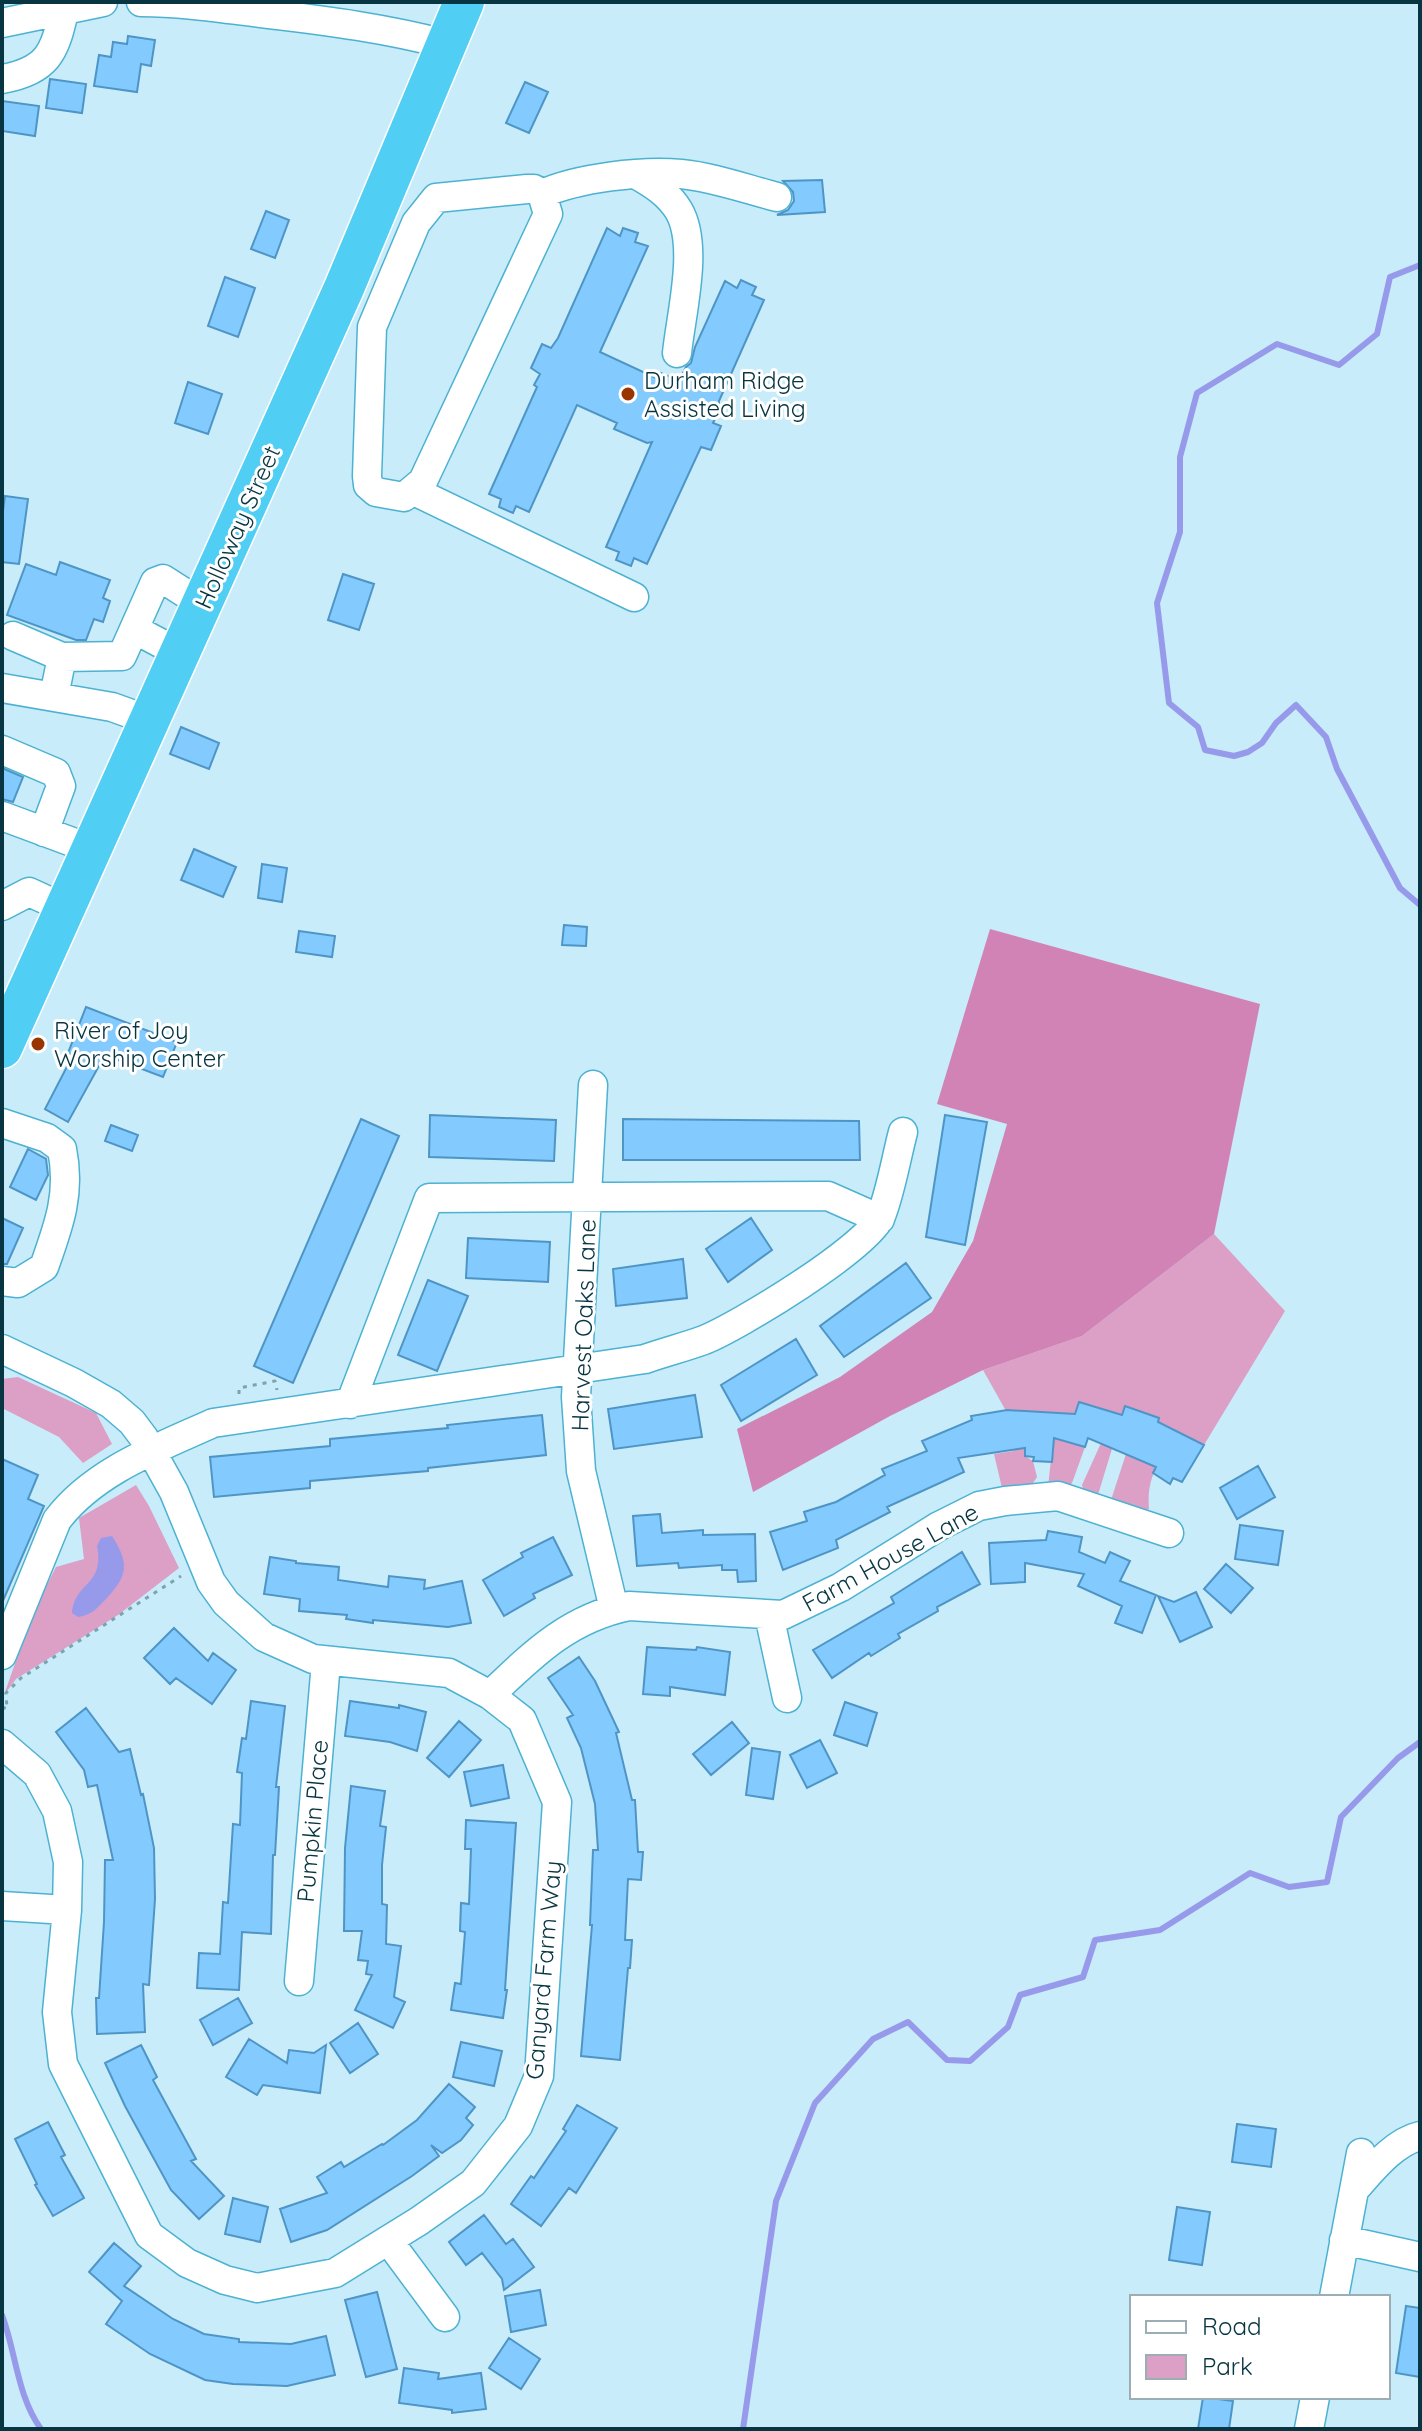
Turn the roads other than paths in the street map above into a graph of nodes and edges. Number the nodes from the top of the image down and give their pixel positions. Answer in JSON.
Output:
{"nodes":[{"id":1,"x":103,"y":2,"type":"edge"},
{"id":2,"x":141,"y":2,"type":"edge"},
{"id":3,"x":464,"y":2,"type":"edge"},
{"id":4,"x":64,"y":11,"type":"junction"},
{"id":5,"x":2,"y":23,"type":"edge"},
{"id":6,"x":445,"y":44,"type":"junction"},
{"id":7,"x":2,"y":79,"type":"edge"},
{"id":8,"x":637,"y":175,"type":"junction"},
{"id":9,"x":542,"y":194,"type":"junction"},
{"id":10,"x":777,"y":197,"type":"dead end"},
{"id":11,"x":344,"y":288,"type":"junction"},
{"id":12,"x":381,"y":304,"type":"junction"},
{"id":13,"x":677,"y":353,"type":"dead end"},
{"id":14,"x":414,"y":491,"type":"junction"},
{"id":15,"x":634,"y":597,"type":"dead end"},
{"id":16,"x":202,"y":604,"type":"junction"},
{"id":17,"x":134,"y":629,"type":"junction"},
{"id":18,"x":13,"y":636,"type":"dead end"},
{"id":19,"x":179,"y":653,"type":"junction"},
{"id":20,"x":62,"y":657,"type":"junction"},
{"id":21,"x":2,"y":688,"type":"edge"},
{"id":22,"x":54,"y":696,"type":"junction"},
{"id":23,"x":148,"y":720,"type":"junction"},
{"id":24,"x":2,"y":750,"type":"edge"},
{"id":25,"x":2,"y":816,"type":"edge"},
{"id":26,"x":44,"y":832,"type":"junction"},
{"id":27,"x":91,"y":849,"type":"junction"},
{"id":28,"x":2,"y":906,"type":"edge"},
{"id":29,"x":64,"y":908,"type":"junction"},
{"id":30,"x":2,"y":1048,"type":"edge"},
{"id":31,"x":593,"y":1085,"type":"dead end"},
{"id":32,"x":2,"y":1123,"type":"edge"},
{"id":33,"x":903,"y":1132,"type":"dead end"},
{"id":34,"x":587,"y":1198,"type":"junction"},
{"id":35,"x":880,"y":1219,"type":"junction"},
{"id":36,"x":2,"y":1281,"type":"edge"},
{"id":37,"x":2,"y":1351,"type":"edge"},
{"id":38,"x":577,"y":1368,"type":"junction"},
{"id":39,"x":350,"y":1404,"type":"junction"},
{"id":40,"x":152,"y":1451,"type":"junction"},
{"id":41,"x":1169,"y":1533,"type":"dead end"},
{"id":42,"x":614,"y":1609,"type":"junction"},
{"id":43,"x":769,"y":1615,"type":"junction"},
{"id":44,"x":2,"y":1655,"type":"edge"},
{"id":45,"x":326,"y":1662,"type":"junction"},
{"id":46,"x":490,"y":1695,"type":"junction"},
{"id":47,"x":787,"y":1698,"type":"dead end"},
{"id":48,"x":2,"y":1744,"type":"edge"},
{"id":49,"x":2,"y":1906,"type":"edge"},
{"id":50,"x":67,"y":1910,"type":"junction"},
{"id":51,"x":299,"y":1981,"type":"dead end"},
{"id":52,"x":1418,"y":2132,"type":"edge"},
{"id":53,"x":1361,"y":2153,"type":"dead end"},
{"id":54,"x":1355,"y":2189,"type":"junction"},
{"id":55,"x":388,"y":2240,"type":"junction"},
{"id":56,"x":1344,"y":2240,"type":"junction"},
{"id":57,"x":1420,"y":2257,"type":"edge"},
{"id":58,"x":1334,"y":2295,"type":"edge"},
{"id":59,"x":445,"y":2317,"type":"dead end"},
{"id":60,"x":1315,"y":2399,"type":"edge"},
{"id":61,"x":1309,"y":2429,"type":"edge"}],
"edges":[{"from":1,"to":4,"type":"street"},
{"from":2,"to":6,"type":"street"},
{"from":3,"to":6,"type":"highway","name":"Holloway Street"},
{"from":4,"to":5,"type":"street"},
{"from":4,"to":7,"type":"street"},
{"from":6,"to":11,"type":"highway","name":"Holloway Street"},
{"from":8,"to":9,"type":"street"},
{"from":8,"to":10,"type":"street"},
{"from":8,"to":13,"type":"street"},
{"from":9,"to":12,"type":"street"},
{"from":9,"to":14,"type":"street"},
{"from":11,"to":12,"type":"street"},
{"from":11,"to":16,"type":"highway","name":"Holloway Street"},
{"from":12,"to":14,"type":"street"},
{"from":14,"to":15,"type":"street"},
{"from":16,"to":17,"type":"street"},
{"from":16,"to":19,"type":"highway","name":"Holloway Street"},
{"from":17,"to":19,"type":"street"},
{"from":17,"to":20,"type":"street"},
{"from":18,"to":20,"type":"street"},
{"from":19,"to":23,"type":"highway","name":"Holloway Street"},
{"from":20,"to":22,"type":"street"},
{"from":21,"to":22,"type":"street"},
{"from":22,"to":23,"type":"street"},
{"from":23,"to":27,"type":"highway","name":"Holloway Street"},
{"from":24,"to":26,"type":"street"},
{"from":25,"to":26,"type":"street"},
{"from":26,"to":27,"type":"street"},
{"from":27,"to":29,"type":"highway","name":"Holloway Street"},
{"from":28,"to":29,"type":"street"},
{"from":29,"to":30,"type":"highway","name":"Holloway Street"},
{"from":31,"to":34,"type":"street","name":"Harvest Oaks Lane"},
{"from":32,"to":36,"type":"street"},
{"from":33,"to":35,"type":"street"},
{"from":34,"to":35,"type":"street"},
{"from":34,"to":38,"type":"street","name":"Harvest Oaks Lane"},
{"from":34,"to":39,"type":"street"},
{"from":35,"to":38,"type":"street"},
{"from":37,"to":40,"type":"street","name":"Ganyard Farm Way"},
{"from":38,"to":39,"type":"street"},
{"from":38,"to":42,"type":"street","name":"Harvest Oaks Lane"},
{"from":39,"to":40,"type":"street"},
{"from":40,"to":44,"type":"street"},
{"from":40,"to":45,"type":"street","name":"Ganyard Farm Way"},
{"from":41,"to":43,"type":"street","name":"Farm House Lane"},
{"from":42,"to":43,"type":"street","name":"Farm House Lane"},
{"from":42,"to":46,"type":"street","name":"Farm House Lane"},
{"from":43,"to":47,"type":"street"},
{"from":45,"to":46,"type":"street","name":"Ganyard Farm Way"},
{"from":45,"to":51,"type":"street","name":"Pumpkin Place"},
{"from":46,"to":55,"type":"street","name":"Ganyard Farm Way"},
{"from":48,"to":50,"type":"street","name":"Ganyard Farm Way"},
{"from":49,"to":50,"type":"street"},
{"from":50,"to":55,"type":"street","name":"Ganyard Farm Way"},
{"from":52,"to":54,"type":"street"},
{"from":53,"to":54,"type":"street"},
{"from":54,"to":56,"type":"street"},
{"from":55,"to":59,"type":"street"},
{"from":56,"to":57,"type":"street"},
{"from":56,"to":58,"type":"street"},
{"from":60,"to":61,"type":"street"}]}
